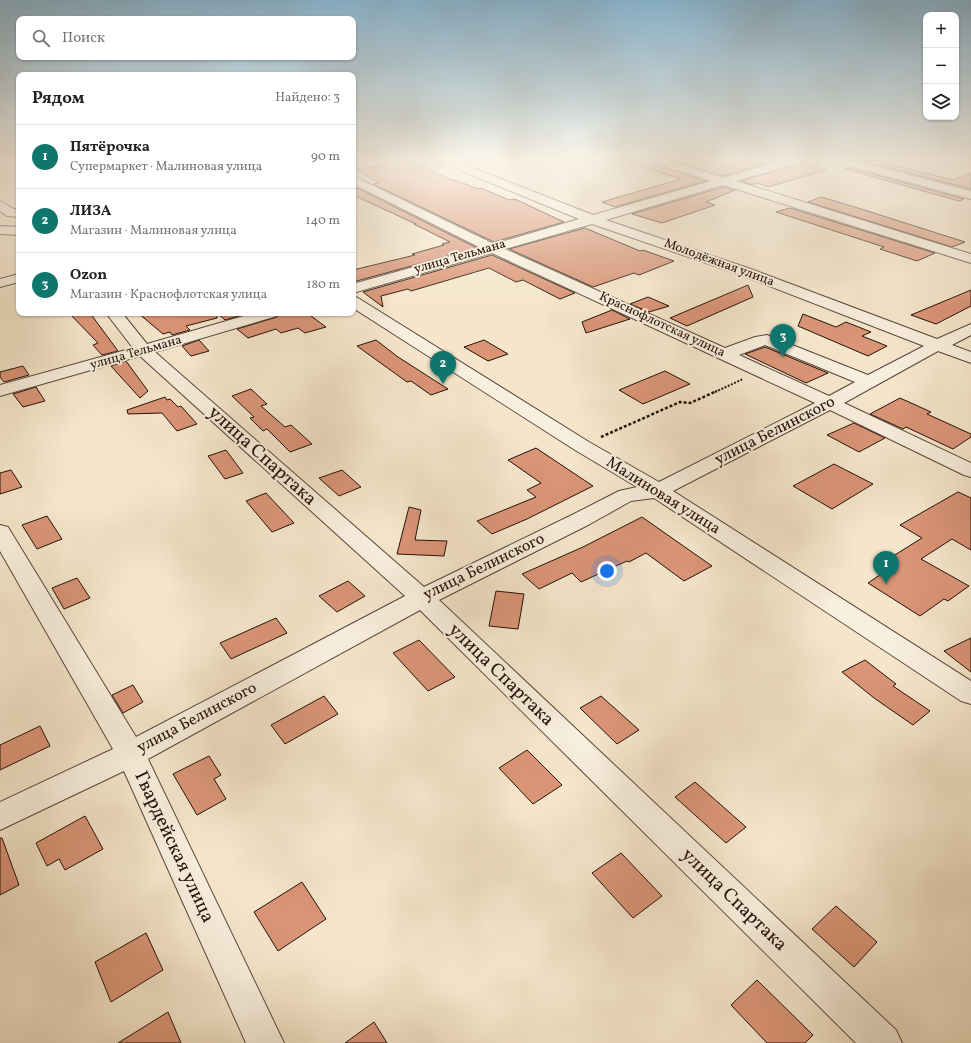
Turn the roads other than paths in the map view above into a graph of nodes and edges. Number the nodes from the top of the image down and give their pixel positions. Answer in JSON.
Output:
{"nodes":[{"id":1,"x":6,"y":209,"type":"edge"},
{"id":2,"x":413,"y":209,"type":"edge"},
{"id":3,"x":563,"y":209,"type":"edge"},
{"id":4,"x":630,"y":209,"type":"edge"},
{"id":5,"x":811,"y":209,"type":"edge"},
{"id":6,"x":16,"y":213,"type":"edge"},
{"id":7,"x":16,"y":219,"type":"edge"},
{"id":8,"x":595,"y":219,"type":"junction"},
{"id":9,"x":0,"y":222,"type":"edge"},
{"id":10,"x":0,"y":230,"type":"edge"},
{"id":11,"x":16,"y":232,"type":"edge"},
{"id":12,"x":492,"y":248,"type":"junction"},
{"id":13,"x":971,"y":259,"type":"edge"},
{"id":14,"x":16,"y":279,"type":"edge"},
{"id":15,"x":0,"y":283,"type":"edge"},
{"id":16,"x":356,"y":288,"type":"edge"},
{"id":17,"x":356,"y":303,"type":"edge"},
{"id":18,"x":116,"y":316,"type":"edge"},
{"id":19,"x":261,"y":316,"type":"edge"},
{"id":20,"x":971,"y":329,"type":"edge"},
{"id":21,"x":936,"y":346,"type":"junction"},
{"id":22,"x":144,"y":350,"type":"junction"},
{"id":23,"x":723,"y":354,"type":"junction"},
{"id":24,"x":971,"y":358,"type":"edge"},
{"id":25,"x":869,"y":382,"type":"junction"},
{"id":26,"x":0,"y":391,"type":"edge"},
{"id":27,"x":830,"y":403,"type":"junction"},
{"id":28,"x":971,"y":470,"type":"edge"},
{"id":29,"x":658,"y":491,"type":"junction"},
{"id":30,"x":0,"y":532,"type":"edge"},
{"id":31,"x":422,"y":598,"type":"junction"},
{"id":32,"x":971,"y":694,"type":"edge"},
{"id":33,"x":131,"y":754,"type":"junction"},
{"id":34,"x":0,"y":817,"type":"edge"},
{"id":35,"x":265,"y":1043,"type":"edge"},
{"id":36,"x":883,"y":1043,"type":"edge"}],
"edges":[{"from":1,"to":6,"type":"street"},
{"from":2,"to":12,"type":"street","name":"Краснофлотская улица"},
{"from":3,"to":8,"type":"street","name":"Молодёжная улица"},
{"from":4,"to":8,"type":"street","name":"улица Тельмана"},
{"from":5,"to":13,"type":"street"},
{"from":7,"to":9,"type":"street"},
{"from":8,"to":12,"type":"street","name":"улица Тельмана"},
{"from":8,"to":21,"type":"street","name":"Молодёжная улица"},
{"from":10,"to":11,"type":"street"},
{"from":12,"to":16,"type":"street","name":"улица Тельмана"},
{"from":12,"to":23,"type":"street","name":"Краснофлотская улица"},
{"from":14,"to":15,"type":"street"},
{"from":17,"to":29,"type":"street","name":"Малиновая улица"},
{"from":18,"to":22,"type":"street","name":"улица Спартака"},
{"from":19,"to":22,"type":"street","name":"улица Тельмана"},
{"from":20,"to":21,"type":"street","name":"улица Белинского"},
{"from":21,"to":24,"type":"street","name":"Молодёжная улица"},
{"from":21,"to":25,"type":"street","name":"улица Белинского"},
{"from":22,"to":26,"type":"street","name":"улица Тельмана"},
{"from":22,"to":31,"type":"street","name":"улица Спартака"},
{"from":23,"to":25,"type":"street"},
{"from":23,"to":27,"type":"street","name":"Краснофлотская улица"},
{"from":25,"to":27,"type":"street","name":"улица Белинского"},
{"from":27,"to":28,"type":"street","name":"Краснофлотская улица"},
{"from":27,"to":29,"type":"street","name":"улица Белинского"},
{"from":29,"to":31,"type":"street","name":"улица Белинского"},
{"from":29,"to":32,"type":"street","name":"Малиновая улица"},
{"from":30,"to":33,"type":"street","name":"Гвардейская улица"},
{"from":31,"to":33,"type":"street","name":"улица Белинского"},
{"from":31,"to":36,"type":"street","name":"улица Спартака"},
{"from":33,"to":34,"type":"street","name":"улица Белинского"},
{"from":33,"to":35,"type":"street","name":"Гвардейская улица"}]}
